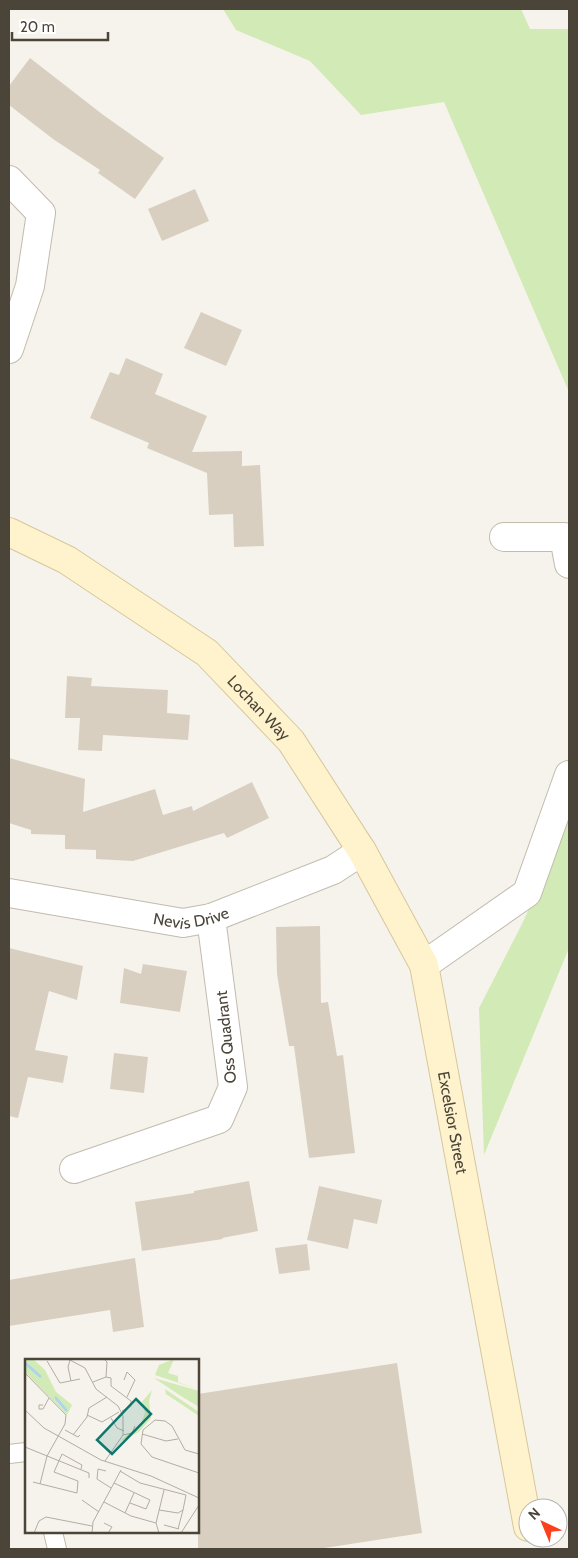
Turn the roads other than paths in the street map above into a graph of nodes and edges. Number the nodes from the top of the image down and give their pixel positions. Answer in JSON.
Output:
{"nodes":[{"id":1,"x":9,"y":180,"type":"edge"},
{"id":2,"x":9,"y":349,"type":"edge"},
{"id":3,"x":9,"y":532,"type":"edge"},
{"id":4,"x":504,"y":537,"type":"dead end"},
{"id":5,"x":569,"y":564,"type":"edge"},
{"id":6,"x":569,"y":775,"type":"edge"},
{"id":7,"x":362,"y":851,"type":"junction"},
{"id":8,"x":9,"y":893,"type":"edge"},
{"id":9,"x":211,"y":918,"type":"junction"},
{"id":10,"x":424,"y":965,"type":"junction"},
{"id":11,"x":74,"y":1169,"type":"dead end"},
{"id":12,"x":25,"y":1452,"type":"edge"},
{"id":13,"x":9,"y":1454,"type":"edge"},
{"id":14,"x":522,"y":1498,"type":"edge"},
{"id":15,"x":53,"y":1533,"type":"edge"},
{"id":16,"x":57,"y":1549,"type":"edge"}],
"edges":[{"from":1,"to":2,"type":"street"},
{"from":3,"to":7,"type":"street","name":"Lochan Way"},
{"from":4,"to":5,"type":"street"},
{"from":6,"to":10,"type":"street"},
{"from":7,"to":9,"type":"street","name":"Nevis Drive"},
{"from":7,"to":10,"type":"street","name":"Lochan Way"},
{"from":8,"to":9,"type":"street","name":"Nevis Drive"},
{"from":9,"to":11,"type":"street","name":"Oss Quadrant"},
{"from":10,"to":14,"type":"street","name":"Excelsior Street"},
{"from":12,"to":13,"type":"lane"},
{"from":15,"to":16,"type":"lane"}]}
